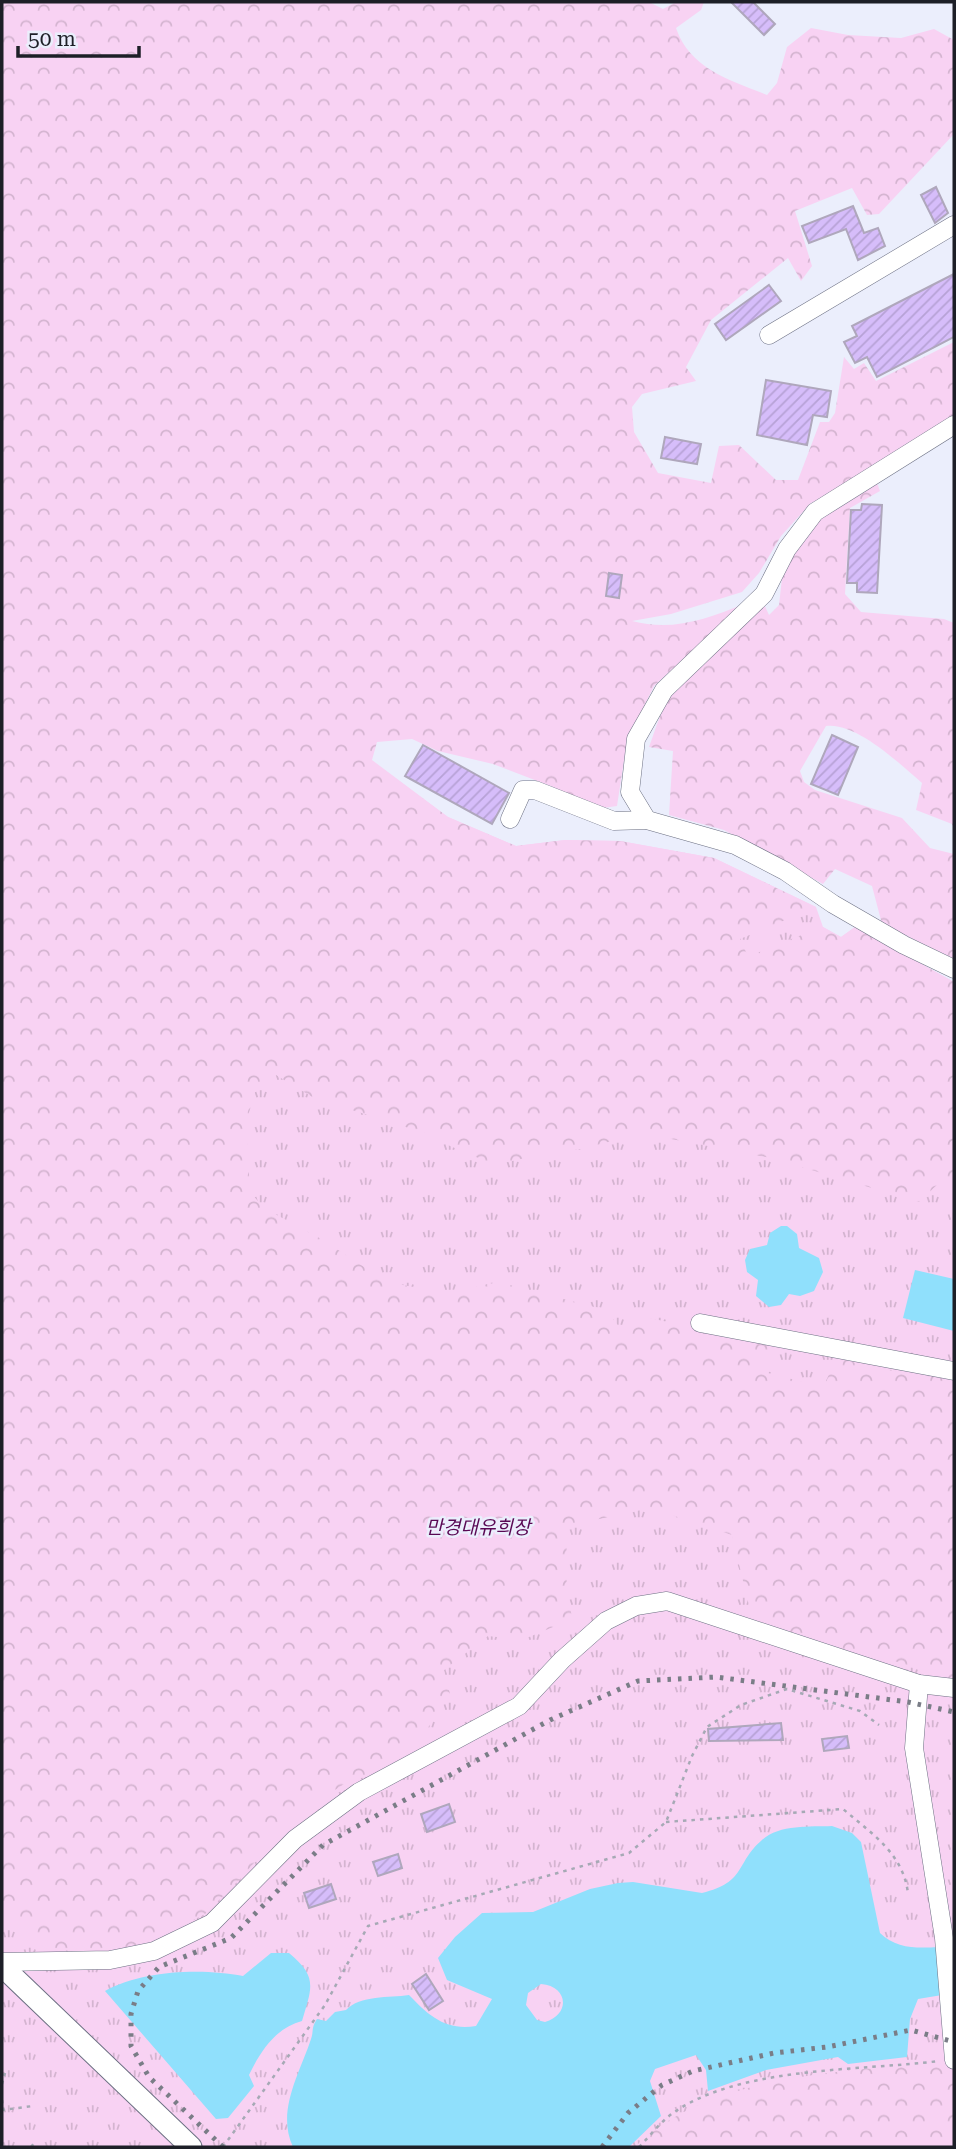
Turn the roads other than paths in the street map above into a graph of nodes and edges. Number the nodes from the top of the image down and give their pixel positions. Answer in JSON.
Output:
{"nodes":[{"id":1,"x":954,"y":225,"type":"edge"},
{"id":2,"x":769,"y":335,"type":"dead end"},
{"id":3,"x":954,"y":425,"type":"edge"},
{"id":4,"x":510,"y":819,"type":"dead end"},
{"id":5,"x":647,"y":820,"type":"junction"},
{"id":6,"x":954,"y":969,"type":"edge"},
{"id":7,"x":700,"y":1323,"type":"dead end"},
{"id":8,"x":954,"y":1371,"type":"edge"},
{"id":9,"x":919,"y":1684,"type":"junction"},
{"id":10,"x":954,"y":1688,"type":"edge"},
{"id":11,"x":2,"y":1964,"type":"edge"},
{"id":12,"x":954,"y":2060,"type":"edge"},
{"id":13,"x":191,"y":2147,"type":"edge"}],
"edges":[{"from":1,"to":2,"type":"street"},
{"from":3,"to":5,"type":"street"},
{"from":4,"to":5,"type":"street"},
{"from":5,"to":6,"type":"street"},
{"from":7,"to":8,"type":"street"},
{"from":9,"to":10,"type":"street"},
{"from":9,"to":11,"type":"street"},
{"from":9,"to":12,"type":"street"},
{"from":11,"to":13,"type":"main road"}]}
